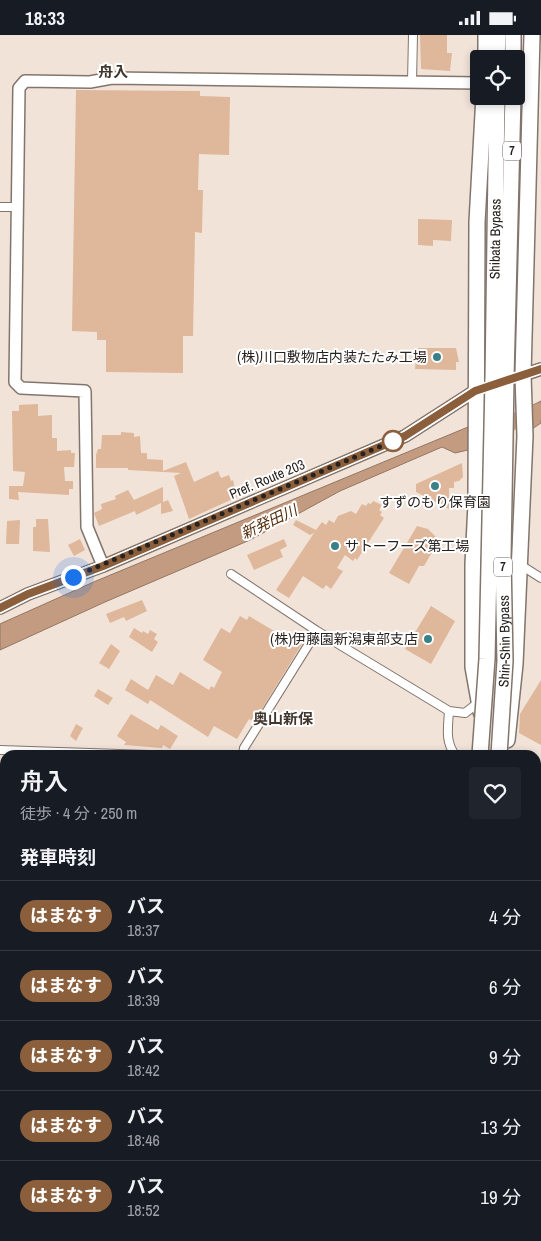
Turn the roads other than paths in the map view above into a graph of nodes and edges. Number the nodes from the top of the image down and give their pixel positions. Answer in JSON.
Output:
{"nodes":[{"id":1,"x":413,"y":35,"type":"edge"},
{"id":2,"x":486,"y":35,"type":"edge"},
{"id":3,"x":498,"y":35,"type":"edge"},
{"id":4,"x":514,"y":35,"type":"edge"},
{"id":5,"x":532,"y":35,"type":"edge"},
{"id":6,"x":486,"y":50,"type":"edge"},
{"id":7,"x":498,"y":50,"type":"edge"},
{"id":8,"x":513,"y":50,"type":"edge"},
{"id":9,"x":412,"y":82,"type":"junction"},
{"id":10,"x":470,"y":83,"type":"edge"},
{"id":11,"x":484,"y":105,"type":"edge"},
{"id":12,"x":498,"y":105,"type":"edge"},
{"id":13,"x":511,"y":105,"type":"edge"},
{"id":14,"x":504,"y":204,"type":"junction"},
{"id":15,"x":0,"y":207,"type":"edge"},
{"id":16,"x":18,"y":207,"type":"junction"},
{"id":17,"x":541,"y":369,"type":"edge"},
{"id":18,"x":523,"y":375,"type":"junction"},
{"id":19,"x":499,"y":379,"type":"junction"},
{"id":20,"x":475,"y":391,"type":"junction"},
{"id":21,"x":519,"y":565,"type":"junction"},
{"id":22,"x":103,"y":566,"type":"junction"},
{"id":23,"x":231,"y":574,"type":"dead end"},
{"id":24,"x":541,"y":578,"type":"edge"},
{"id":25,"x":0,"y":608,"type":"edge"},
{"id":26,"x":317,"y":631,"type":"junction"},
{"id":27,"x":479,"y":702,"type":"junction"},
{"id":28,"x":449,"y":711,"type":"junction"},
{"id":29,"x":244,"y":750,"type":"edge"},
{"id":30,"x":453,"y":750,"type":"edge"},
{"id":31,"x":480,"y":750,"type":"edge"},
{"id":32,"x":487,"y":750,"type":"edge"},
{"id":33,"x":499,"y":750,"type":"edge"},
{"id":34,"x":506,"y":750,"type":"edge"}],
"edges":[{"from":1,"to":9,"type":"street"},
{"from":2,"to":6,"type":"highway"},
{"from":3,"to":7,"type":"highway"},
{"from":4,"to":8,"type":"highway"},
{"from":5,"to":18,"type":"highway","number":"7"},
{"from":9,"to":10,"type":"street"},
{"from":9,"to":16,"type":"street"},
{"from":11,"to":20,"type":"highway"},
{"from":12,"to":14,"type":"highway","name":"Shibata Bypass","number":"7"},
{"from":13,"to":14,"type":"highway","name":"Shibata Bypass","number":"7"},
{"from":14,"to":19,"type":"highway","name":"Shibata Bypass","number":"7"},
{"from":15,"to":16,"type":"street"},
{"from":16,"to":22,"type":"street"},
{"from":17,"to":18,"type":"street","name":"Pref. Route 203"},
{"from":18,"to":20,"type":"street","name":"Pref. Route 203"},
{"from":18,"to":21,"type":"highway","number":"7"},
{"from":19,"to":31,"type":"highway","name":"Shin-Shin Bypass","number":"7","bridge":true},
{"from":19,"to":33,"type":"highway","name":"Shin-Shin Bypass","number":"7","bridge":true},
{"from":20,"to":22,"type":"street","name":"Pref. Route 203"},
{"from":20,"to":27,"type":"highway"},
{"from":21,"to":24,"type":"street"},
{"from":21,"to":34,"type":"highway","number":"7"},
{"from":22,"to":25,"type":"street","name":"Pref. Route 203"},
{"from":23,"to":26,"type":"street"},
{"from":26,"to":28,"type":"street"},
{"from":26,"to":29,"type":"street"},
{"from":27,"to":28,"type":"street"},
{"from":27,"to":32,"type":"highway"},
{"from":28,"to":30,"type":"street"}]}
